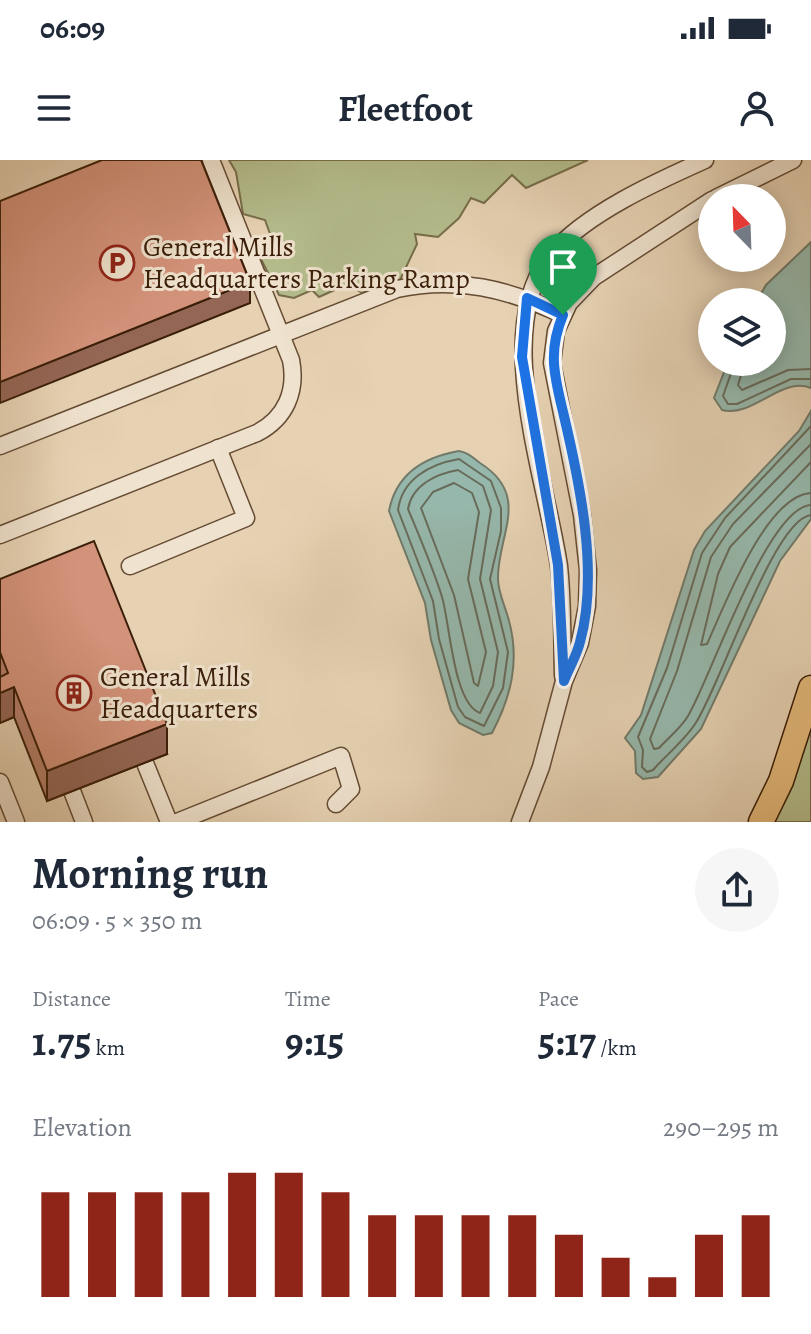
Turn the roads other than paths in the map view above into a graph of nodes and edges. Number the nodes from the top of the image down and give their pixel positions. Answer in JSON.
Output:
{"nodes":[{"id":1,"x":212,"y":160,"type":"edge"},
{"id":2,"x":705,"y":160,"type":"edge"},
{"id":3,"x":793,"y":160,"type":"edge"},
{"id":4,"x":196,"y":167,"type":"edge"},
{"id":5,"x":744,"y":184,"type":"edge"},
{"id":6,"x":698,"y":209,"type":"edge"},
{"id":7,"x":527,"y":298,"type":"junction"},
{"id":8,"x":563,"y":315,"type":"junction"},
{"id":9,"x":282,"y":334,"type":"junction"},
{"id":10,"x":0,"y":446,"type":"edge"},
{"id":11,"x":218,"y":448,"type":"junction"},
{"id":12,"x":0,"y":535,"type":"edge"},
{"id":13,"x":130,"y":566,"type":"dead end"},
{"id":14,"x":564,"y":681,"type":"junction"},
{"id":15,"x":811,"y":688,"type":"edge"},
{"id":16,"x":145,"y":763,"type":"dead end"},
{"id":17,"x":2,"y":791,"type":"edge"},
{"id":18,"x":72,"y":791,"type":"dead end"},
{"id":19,"x":336,"y":804,"type":"dead end"},
{"id":20,"x":16,"y":822,"type":"edge"},
{"id":21,"x":84,"y":822,"type":"edge"},
{"id":22,"x":169,"y":822,"type":"edge"},
{"id":23,"x":177,"y":822,"type":"edge"},
{"id":24,"x":520,"y":822,"type":"edge"},
{"id":25,"x":761,"y":822,"type":"edge"}],
"edges":[{"from":1,"to":4,"type":"lane"},
{"from":1,"to":9,"type":"lane"},
{"from":2,"to":7,"type":"lane"},
{"from":3,"to":5,"type":"lane"},
{"from":6,"to":8,"type":"lane"},
{"from":7,"to":8,"type":"lane"},
{"from":7,"to":9,"type":"lane"},
{"from":7,"to":14,"type":"lane"},
{"from":8,"to":14,"type":"lane"},
{"from":9,"to":10,"type":"lane"},
{"from":9,"to":11,"type":"lane"},
{"from":11,"to":12,"type":"lane"},
{"from":11,"to":13,"type":"lane"},
{"from":14,"to":24,"type":"lane"},
{"from":15,"to":25,"type":"highway"},
{"from":16,"to":22,"type":"lane"},
{"from":17,"to":20,"type":"lane"},
{"from":18,"to":21,"type":"lane"},
{"from":19,"to":23,"type":"lane"}]}
